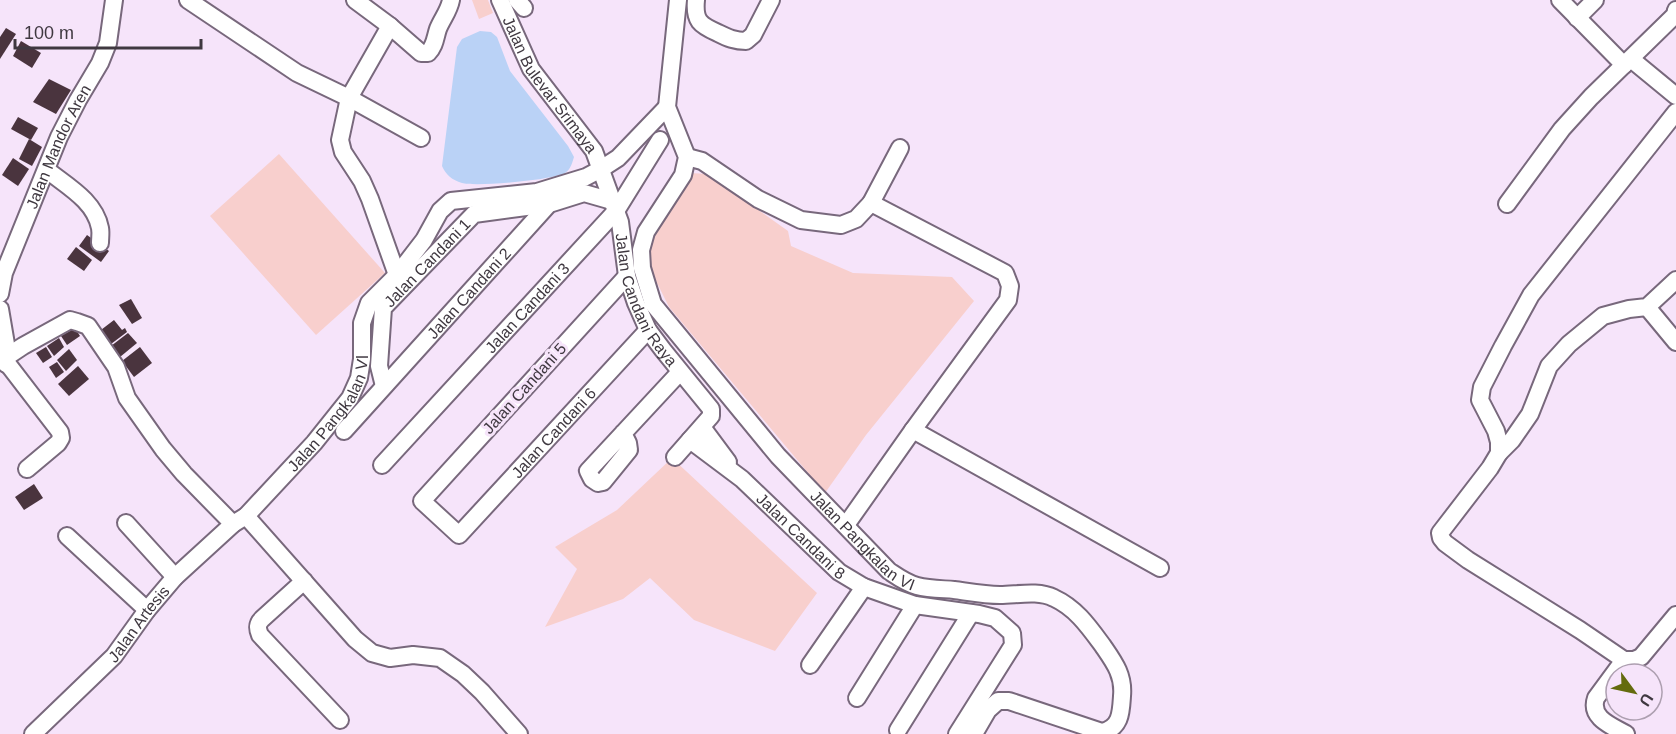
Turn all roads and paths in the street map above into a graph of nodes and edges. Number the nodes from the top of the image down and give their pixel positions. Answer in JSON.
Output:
{"nodes":[{"id":1,"x":114,"y":0,"type":"edge"},
{"id":2,"x":188,"y":0,"type":"edge"},
{"id":3,"x":355,"y":0,"type":"edge"},
{"id":4,"x":451,"y":0,"type":"edge"},
{"id":5,"x":500,"y":0,"type":"edge"},
{"id":6,"x":678,"y":0,"type":"edge"},
{"id":7,"x":696,"y":0,"type":"edge"},
{"id":8,"x":771,"y":0,"type":"edge"},
{"id":9,"x":1560,"y":0,"type":"edge"},
{"id":10,"x":1595,"y":0,"type":"edge"},
{"id":11,"x":1676,"y":10,"type":"edge"},
{"id":12,"x":1577,"y":18,"type":"junction"},
{"id":13,"x":390,"y":26,"type":"junction"},
{"id":14,"x":1627,"y":62,"type":"junction"},
{"id":15,"x":1676,"y":96,"type":"edge"},
{"id":16,"x":349,"y":98,"type":"junction"},
{"id":17,"x":667,"y":107,"type":"junction"},
{"id":18,"x":1676,"y":112,"type":"edge"},
{"id":19,"x":421,"y":138,"type":"dead end"},
{"id":20,"x":660,"y":140,"type":"dead end"},
{"id":21,"x":900,"y":148,"type":"dead end"},
{"id":22,"x":687,"y":157,"type":"junction"},
{"id":23,"x":601,"y":169,"type":"junction"},
{"id":24,"x":47,"y":170,"type":"junction"},
{"id":25,"x":870,"y":203,"type":"junction"},
{"id":26,"x":549,"y":204,"type":"junction"},
{"id":27,"x":1507,"y":204,"type":"dead end"},
{"id":28,"x":614,"y":206,"type":"junction"},
{"id":29,"x":99,"y":243,"type":"dead end"},
{"id":30,"x":2,"y":273,"type":"edge"},
{"id":31,"x":397,"y":275,"type":"junction"},
{"id":32,"x":627,"y":276,"type":"junction"},
{"id":33,"x":1676,"y":280,"type":"edge"},
{"id":34,"x":0,"y":294,"type":"edge"},
{"id":35,"x":1647,"y":307,"type":"junction"},
{"id":36,"x":0,"y":309,"type":"edge"},
{"id":37,"x":648,"y":330,"type":"junction"},
{"id":38,"x":1676,"y":342,"type":"edge"},
{"id":39,"x":5,"y":363,"type":"edge"},
{"id":40,"x":680,"y":372,"type":"junction"},
{"id":41,"x":384,"y":386,"type":"junction"},
{"id":42,"x":706,"y":421,"type":"junction"},
{"id":43,"x":913,"y":430,"type":"junction"},
{"id":44,"x":344,"y":431,"type":"dead end"},
{"id":45,"x":623,"y":433,"type":"dead end"},
{"id":46,"x":690,"y":440,"type":"junction"},
{"id":47,"x":1498,"y":453,"type":"junction"},
{"id":48,"x":675,"y":457,"type":"dead end"},
{"id":49,"x":382,"y":465,"type":"dead end"},
{"id":50,"x":27,"y":469,"type":"dead end"},
{"id":51,"x":742,"y":479,"type":"junction"},
{"id":52,"x":239,"y":520,"type":"junction"},
{"id":53,"x":126,"y":523,"type":"dead end"},
{"id":54,"x":846,"y":525,"type":"junction"},
{"id":55,"x":459,"y":535,"type":"joint"},
{"id":56,"x":67,"y":536,"type":"dead end"},
{"id":57,"x":1160,"y":568,"type":"dead end"},
{"id":58,"x":176,"y":577,"type":"junction"},
{"id":59,"x":304,"y":581,"type":"junction"},
{"id":60,"x":864,"y":587,"type":"junction"},
{"id":61,"x":915,"y":605,"type":"junction"},
{"id":62,"x":147,"y":610,"type":"junction"},
{"id":63,"x":971,"y":613,"type":"junction"},
{"id":64,"x":1676,"y":615,"type":"edge"},
{"id":65,"x":1624,"y":660,"type":"junction"},
{"id":66,"x":810,"y":665,"type":"dead end"},
{"id":67,"x":857,"y":698,"type":"dead end"},
{"id":68,"x":340,"y":720,"type":"dead end"},
{"id":69,"x":898,"y":730,"type":"dead end"},
{"id":70,"x":33,"y":734,"type":"edge"},
{"id":71,"x":519,"y":734,"type":"edge"},
{"id":72,"x":957,"y":734,"type":"edge"},
{"id":73,"x":974,"y":734,"type":"edge"},
{"id":74,"x":1626,"y":734,"type":"edge"}],
"edges":[{"from":1,"to":24,"type":"street","name":"Jalan Mandor Aren"},
{"from":2,"to":16,"type":"street"},
{"from":3,"to":13,"type":"street"},
{"from":4,"to":13,"type":"street"},
{"from":5,"to":23,"type":"street","name":"Jalan Bulevar Srimaya"},
{"from":6,"to":17,"type":"street"},
{"from":7,"to":8,"type":"street"},
{"from":9,"to":12,"type":"street"},
{"from":10,"to":12,"type":"street"},
{"from":11,"to":14,"type":"street"},
{"from":12,"to":14,"type":"street"},
{"from":13,"to":16,"type":"street"},
{"from":14,"to":15,"type":"street"},
{"from":14,"to":27,"type":"street"},
{"from":16,"to":19,"type":"street"},
{"from":16,"to":31,"type":"street"},
{"from":17,"to":22,"type":"street"},
{"from":17,"to":23,"type":"street","name":"Jalan Pangkalan VI"},
{"from":18,"to":47,"type":"street"},
{"from":20,"to":28,"type":"street","name":"Jalan Candani 3"},
{"from":21,"to":25,"type":"street"},
{"from":22,"to":25,"type":"street"},
{"from":22,"to":54,"type":"street","name":"Jalan Pangkalan VI"},
{"from":23,"to":28,"type":"street","name":"Jalan Candani Raya"},
{"from":23,"to":31,"type":"street","name":"Jalan Pangkalan VI"},
{"from":24,"to":29,"type":"street"},
{"from":24,"to":30,"type":"street","name":"Jalan Mandor Aren"},
{"from":25,"to":43,"type":"street"},
{"from":26,"to":28,"type":"street"},
{"from":26,"to":41,"type":"street","name":"Jalan Candani 2"},
{"from":26,"to":41,"type":"street","name":"Jalan Candani 1"},
{"from":28,"to":32,"type":"street","name":"Jalan Candani Raya"},
{"from":28,"to":49,"type":"street","name":"Jalan Candani 3"},
{"from":30,"to":34,"type":"street","name":"Jalan Mandor Aren"},
{"from":31,"to":52,"type":"street","name":"Jalan Pangkalan VI"},
{"from":32,"to":37,"type":"street","name":"Jalan Candani Raya"},
{"from":32,"to":55,"type":"street","name":"Jalan Candani 5"},
{"from":33,"to":35,"type":"street"},
{"from":35,"to":38,"type":"street"},
{"from":35,"to":47,"type":"street"},
{"from":36,"to":39,"type":"street"},
{"from":37,"to":40,"type":"street","name":"Jalan Candani Raya"},
{"from":37,"to":55,"type":"street","name":"Jalan Candani 6"},
{"from":39,"to":50,"type":"street"},
{"from":39,"to":52,"type":"street"},
{"from":40,"to":42,"type":"street","name":"Jalan Candani Raya"},
{"from":40,"to":45,"type":"street"},
{"from":41,"to":44,"type":"street","name":"Jalan Candani 2"},
{"from":42,"to":46,"type":"street"},
{"from":42,"to":51,"type":"street","name":"Jalan Candani 8"},
{"from":43,"to":54,"type":"street"},
{"from":43,"to":57,"type":"street"},
{"from":46,"to":48,"type":"street"},
{"from":46,"to":51,"type":"street","name":"Jalan Candani 8"},
{"from":47,"to":65,"type":"street"},
{"from":51,"to":60,"type":"street","name":"Jalan Candani 8"},
{"from":52,"to":58,"type":"street","name":"Jalan Artesis"},
{"from":52,"to":59,"type":"street"},
{"from":53,"to":58,"type":"street"},
{"from":54,"to":73,"type":"street","name":"Jalan Pangkalan VI"},
{"from":56,"to":62,"type":"street"},
{"from":58,"to":62,"type":"street","name":"Jalan Artesis"},
{"from":59,"to":68,"type":"street"},
{"from":59,"to":71,"type":"street"},
{"from":60,"to":61,"type":"street","name":"Jalan Candani 8"},
{"from":60,"to":66,"type":"street"},
{"from":61,"to":63,"type":"street","name":"Jalan Candani 8"},
{"from":61,"to":67,"type":"street"},
{"from":62,"to":70,"type":"street","name":"Jalan Artesis"},
{"from":63,"to":69,"type":"street"},
{"from":63,"to":72,"type":"street","name":"Jalan Candani 8"},
{"from":64,"to":65,"type":"street"},
{"from":65,"to":74,"type":"street"}]}
